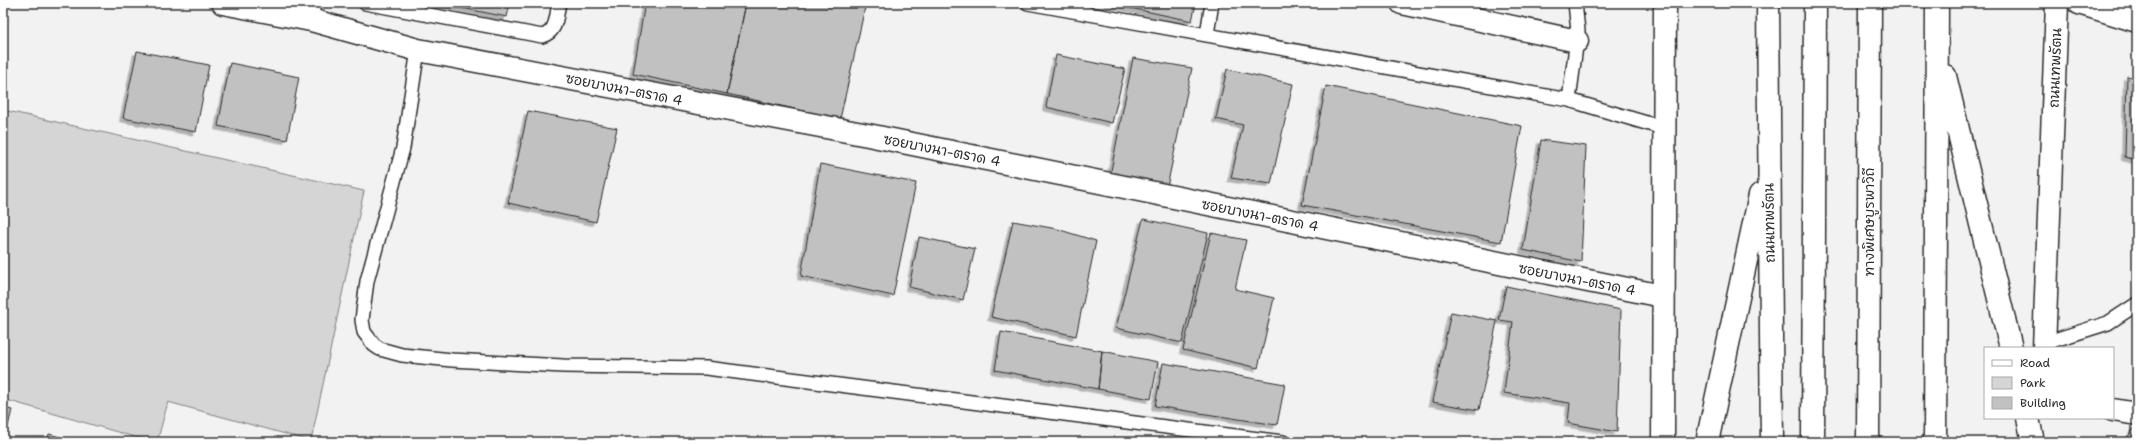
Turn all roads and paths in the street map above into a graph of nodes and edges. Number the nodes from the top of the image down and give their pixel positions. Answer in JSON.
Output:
{"nodes":[{"id":1,"x":223,"y":3,"type":"edge"},
{"id":2,"x":365,"y":3,"type":"edge"},
{"id":3,"x":559,"y":3,"type":"edge"},
{"id":4,"x":1028,"y":3,"type":"edge"},
{"id":5,"x":1212,"y":3,"type":"edge"},
{"id":6,"x":1402,"y":3,"type":"edge"},
{"id":7,"x":1575,"y":3,"type":"edge"},
{"id":8,"x":1665,"y":3,"type":"edge"},
{"id":9,"x":1768,"y":3,"type":"edge"},
{"id":10,"x":1815,"y":3,"type":"edge"},
{"id":11,"x":1870,"y":3,"type":"edge"},
{"id":12,"x":1937,"y":3,"type":"edge"},
{"id":13,"x":2057,"y":3,"type":"edge"},
{"id":14,"x":2079,"y":3,"type":"edge"},
{"id":15,"x":313,"y":11,"type":"edge"},
{"id":16,"x":2137,"y":21,"type":"edge"},
{"id":17,"x":1207,"y":34,"type":"junction"},
{"id":18,"x":1577,"y":41,"type":"junction"},
{"id":19,"x":1936,"y":42,"type":"junction"},
{"id":20,"x":418,"y":50,"type":"junction"},
{"id":21,"x":1569,"y":100,"type":"junction"},
{"id":22,"x":1663,"y":128,"type":"junction"},
{"id":23,"x":1768,"y":155,"type":"junction"},
{"id":24,"x":1662,"y":296,"type":"junction"},
{"id":25,"x":2137,"y":304,"type":"edge"},
{"id":26,"x":2045,"y":346,"type":"edge"},
{"id":27,"x":2011,"y":347,"type":"edge"},
{"id":28,"x":2114,"y":410,"type":"edge"},
{"id":29,"x":2137,"y":414,"type":"edge"},
{"id":30,"x":2028,"y":419,"type":"edge"},
{"id":31,"x":2039,"y":419,"type":"edge"},
{"id":32,"x":1283,"y":442,"type":"edge"},
{"id":33,"x":1663,"y":442,"type":"edge"},
{"id":34,"x":1707,"y":442,"type":"edge"},
{"id":35,"x":1772,"y":442,"type":"edge"},
{"id":36,"x":1813,"y":442,"type":"edge"},
{"id":37,"x":1868,"y":442,"type":"edge"},
{"id":38,"x":1935,"y":442,"type":"edge"},
{"id":39,"x":2033,"y":442,"type":"edge"},
{"id":40,"x":2038,"y":442,"type":"edge"}],
"edges":[{"from":1,"to":15,"type":"main road","name":"ซอยบางนา-ตราด 4"},
{"from":2,"to":3,"type":"lane"},
{"from":4,"to":17,"type":"lane"},
{"from":5,"to":17,"type":"lane"},
{"from":6,"to":18,"type":"main road"},
{"from":7,"to":18,"type":"lane"},
{"from":8,"to":22,"type":"main road"},
{"from":9,"to":23,"type":"main road","name":"ถนนเทพรัตน"},
{"from":10,"to":36,"type":"main road"},
{"from":11,"to":37,"type":"main road","name":"ทางพิเศษบูรพาวิถี"},
{"from":12,"to":19,"type":"main road"},
{"from":13,"to":26,"type":"main road","name":"ถนนเทพรัตน"},
{"from":14,"to":16,"type":"main road"},
{"from":15,"to":20,"type":"main road","name":"ซอยบางนา-ตราด 4"},
{"from":17,"to":21,"type":"lane"},
{"from":18,"to":21,"type":"lane"},
{"from":19,"to":27,"type":"main road"},
{"from":19,"to":38,"type":"main road"},
{"from":20,"to":24,"type":"main road","name":"ซอยบางนา-ตราด 4"},
{"from":20,"to":32,"type":"lane"},
{"from":21,"to":22,"type":"lane"},
{"from":22,"to":24,"type":"main road"},
{"from":23,"to":34,"type":"main road"},
{"from":23,"to":35,"type":"main road","name":"ถนนเทพรัตน"},
{"from":24,"to":33,"type":"main road"},
{"from":25,"to":26,"type":"lane"},
{"from":28,"to":29,"type":"main road"},
{"from":30,"to":39,"type":"main road"},
{"from":31,"to":40,"type":"main road"}]}
